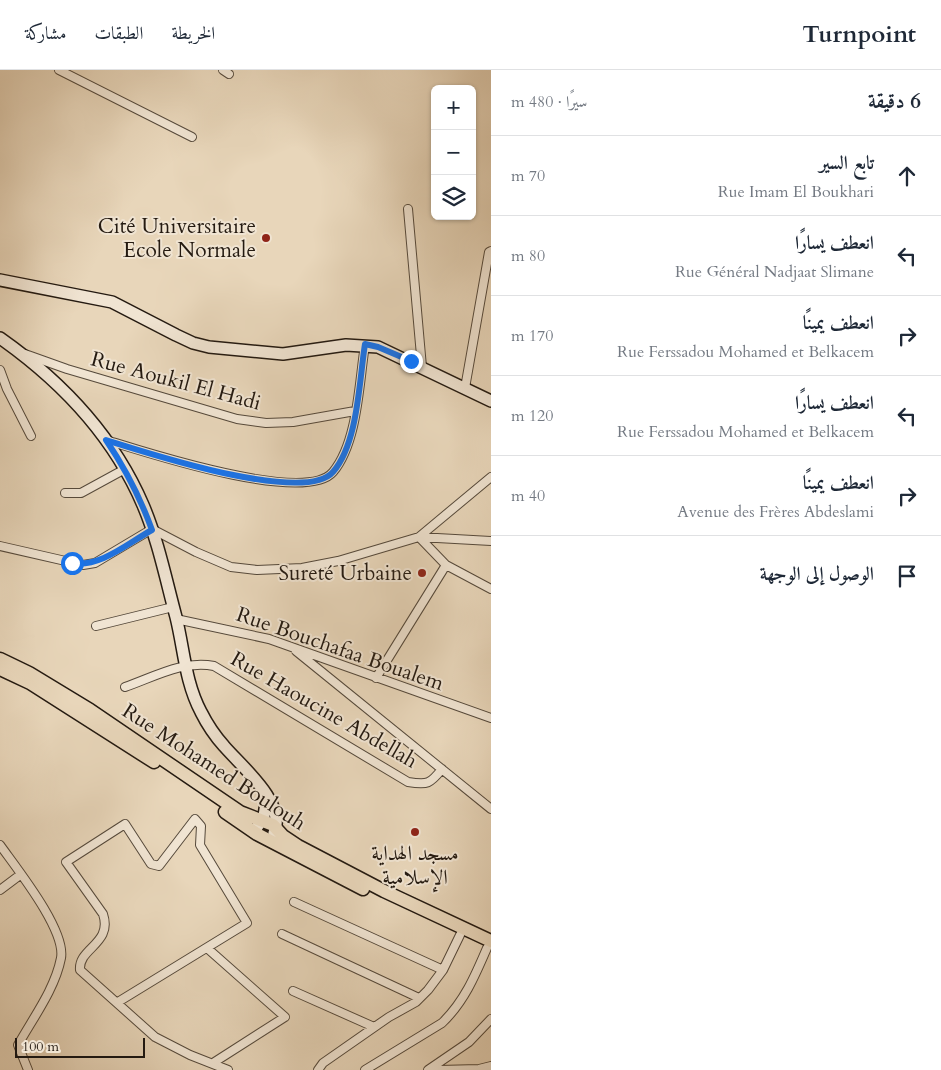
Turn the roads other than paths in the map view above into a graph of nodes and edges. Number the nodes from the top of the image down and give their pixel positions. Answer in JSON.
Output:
{"nodes":[{"id":1,"x":59,"y":70,"type":"edge"},
{"id":2,"x":192,"y":137,"type":"dead end"},
{"id":3,"x":408,"y":209,"type":"dead end"},
{"id":4,"x":491,"y":251,"type":"edge"},
{"id":5,"x":0,"y":280,"type":"edge"},
{"id":6,"x":0,"y":338,"type":"edge"},
{"id":7,"x":365,"y":344,"type":"junction"},
{"id":8,"x":21,"y":352,"type":"junction"},
{"id":9,"x":422,"y":367,"type":"junction"},
{"id":10,"x":0,"y":370,"type":"edge"},
{"id":11,"x":465,"y":388,"type":"junction"},
{"id":12,"x":491,"y":401,"type":"edge"},
{"id":13,"x":355,"y":411,"type":"junction"},
{"id":14,"x":31,"y":436,"type":"dead end"},
{"id":15,"x":106,"y":440,"type":"junction"},
{"id":16,"x":125,"y":469,"type":"junction"},
{"id":17,"x":491,"y":477,"type":"edge"},
{"id":18,"x":66,"y":493,"type":"dead end"},
{"id":19,"x":152,"y":530,"type":"junction"},
{"id":20,"x":419,"y":537,"type":"junction"},
{"id":21,"x":491,"y":541,"type":"edge"},
{"id":22,"x":0,"y":546,"type":"edge"},
{"id":23,"x":446,"y":565,"type":"junction"},
{"id":24,"x":491,"y":590,"type":"edge"},
{"id":25,"x":173,"y":607,"type":"junction"},
{"id":26,"x":176,"y":619,"type":"junction"},
{"id":27,"x":96,"y":626,"type":"dead end"},
{"id":28,"x":290,"y":647,"type":"junction"},
{"id":29,"x":0,"y":660,"type":"edge"},
{"id":30,"x":185,"y":665,"type":"junction"},
{"id":31,"x":0,"y":669,"type":"edge"},
{"id":32,"x":376,"y":678,"type":"junction"},
{"id":33,"x":125,"y":687,"type":"dead end"},
{"id":34,"x":491,"y":718,"type":"edge"},
{"id":35,"x":442,"y":768,"type":"junction"},
{"id":36,"x":267,"y":796,"type":"junction"},
{"id":37,"x":491,"y":809,"type":"edge"},
{"id":38,"x":261,"y":821,"type":"junction"},
{"id":39,"x":277,"y":828,"type":"junction"},
{"id":40,"x":254,"y":832,"type":"junction"},
{"id":41,"x":271,"y":842,"type":"junction"},
{"id":42,"x":0,"y":844,"type":"edge"},
{"id":43,"x":20,"y":875,"type":"junction"},
{"id":44,"x":0,"y":890,"type":"edge"},
{"id":45,"x":294,"y":902,"type":"dead end"},
{"id":46,"x":282,"y":934,"type":"dead end"},
{"id":47,"x":460,"y":935,"type":"junction"},
{"id":48,"x":490,"y":946,"type":"edge"},
{"id":49,"x":207,"y":948,"type":"junction"},
{"id":50,"x":443,"y":970,"type":"junction"},
{"id":51,"x":293,"y":991,"type":"dead end"},
{"id":52,"x":419,"y":998,"type":"junction"},
{"id":53,"x":118,"y":1002,"type":"junction"},
{"id":54,"x":491,"y":1019,"type":"edge"},
{"id":55,"x":374,"y":1027,"type":"junction"},
{"id":56,"x":213,"y":1063,"type":"junction"},
{"id":57,"x":491,"y":1066,"type":"edge"},
{"id":58,"x":28,"y":1070,"type":"edge"},
{"id":59,"x":228,"y":1070,"type":"edge"},
{"id":60,"x":318,"y":1070,"type":"edge"},
{"id":61,"x":365,"y":1070,"type":"edge"},
{"id":62,"x":428,"y":1070,"type":"edge"},
{"id":63,"x":439,"y":1070,"type":"edge"}],
"edges":[{"from":1,"to":2,"type":"street"},
{"from":3,"to":9,"type":"street"},
{"from":4,"to":11,"type":"street"},
{"from":5,"to":7,"type":"street"},
{"from":6,"to":8,"type":"street"},
{"from":7,"to":9,"type":"street"},
{"from":7,"to":13,"type":"street"},
{"from":8,"to":13,"type":"street","name":"Rue Aoukil El Hadi"},
{"from":8,"to":15,"type":"street"},
{"from":9,"to":11,"type":"street"},
{"from":10,"to":14,"type":"street"},
{"from":11,"to":12,"type":"street"},
{"from":13,"to":15,"type":"street"},
{"from":15,"to":16,"type":"street"},
{"from":16,"to":18,"type":"street"},
{"from":16,"to":19,"type":"street"},
{"from":17,"to":20,"type":"street"},
{"from":19,"to":20,"type":"street"},
{"from":19,"to":22,"type":"street"},
{"from":19,"to":25,"type":"street"},
{"from":20,"to":21,"type":"street"},
{"from":20,"to":23,"type":"street"},
{"from":23,"to":24,"type":"street"},
{"from":23,"to":32,"type":"street"},
{"from":25,"to":26,"type":"street"},
{"from":25,"to":27,"type":"street"},
{"from":26,"to":28,"type":"street","name":"Rue Bouchafaa Boualem"},
{"from":26,"to":30,"type":"street"},
{"from":28,"to":32,"type":"street","name":"Rue Bouchafaa Boualem"},
{"from":28,"to":35,"type":"street"},
{"from":29,"to":38,"type":"main road","name":"Rue Mohamed Boulouh"},
{"from":30,"to":33,"type":"street","name":"Rue Haoucine Abdellah"},
{"from":30,"to":35,"type":"street","name":"Rue Haoucine Abdellah"},
{"from":30,"to":36,"type":"street"},
{"from":31,"to":40,"type":"main road"},
{"from":32,"to":34,"type":"street","name":"Rue Bouchafaa Boualem"},
{"from":35,"to":37,"type":"street"},
{"from":36,"to":38,"type":"street"},
{"from":36,"to":39,"type":"street"},
{"from":38,"to":39,"type":"main road","name":"Rue Mohamed Boulouh"},
{"from":38,"to":40,"type":"street"},
{"from":39,"to":41,"type":"street"},
{"from":39,"to":48,"type":"main road","name":"Rue Mohamed Boulouh"},
{"from":40,"to":41,"type":"main road"},
{"from":41,"to":47,"type":"main road"},
{"from":42,"to":43,"type":"street"},
{"from":43,"to":44,"type":"street"},
{"from":43,"to":58,"type":"street"},
{"from":45,"to":50,"type":"street"},
{"from":46,"to":52,"type":"street"},
{"from":47,"to":48,"type":"main road"},
{"from":47,"to":50,"type":"street"},
{"from":48,"to":61,"type":"street"},
{"from":49,"to":53,"type":"street"},
{"from":49,"to":53,"type":"street"},
{"from":49,"to":56,"type":"street"},
{"from":50,"to":52,"type":"street"},
{"from":51,"to":55,"type":"street"},
{"from":52,"to":55,"type":"street"},
{"from":53,"to":56,"type":"street"},
{"from":54,"to":62,"type":"street"},
{"from":55,"to":60,"type":"street"},
{"from":56,"to":59,"type":"street"},
{"from":57,"to":63,"type":"street"}]}
